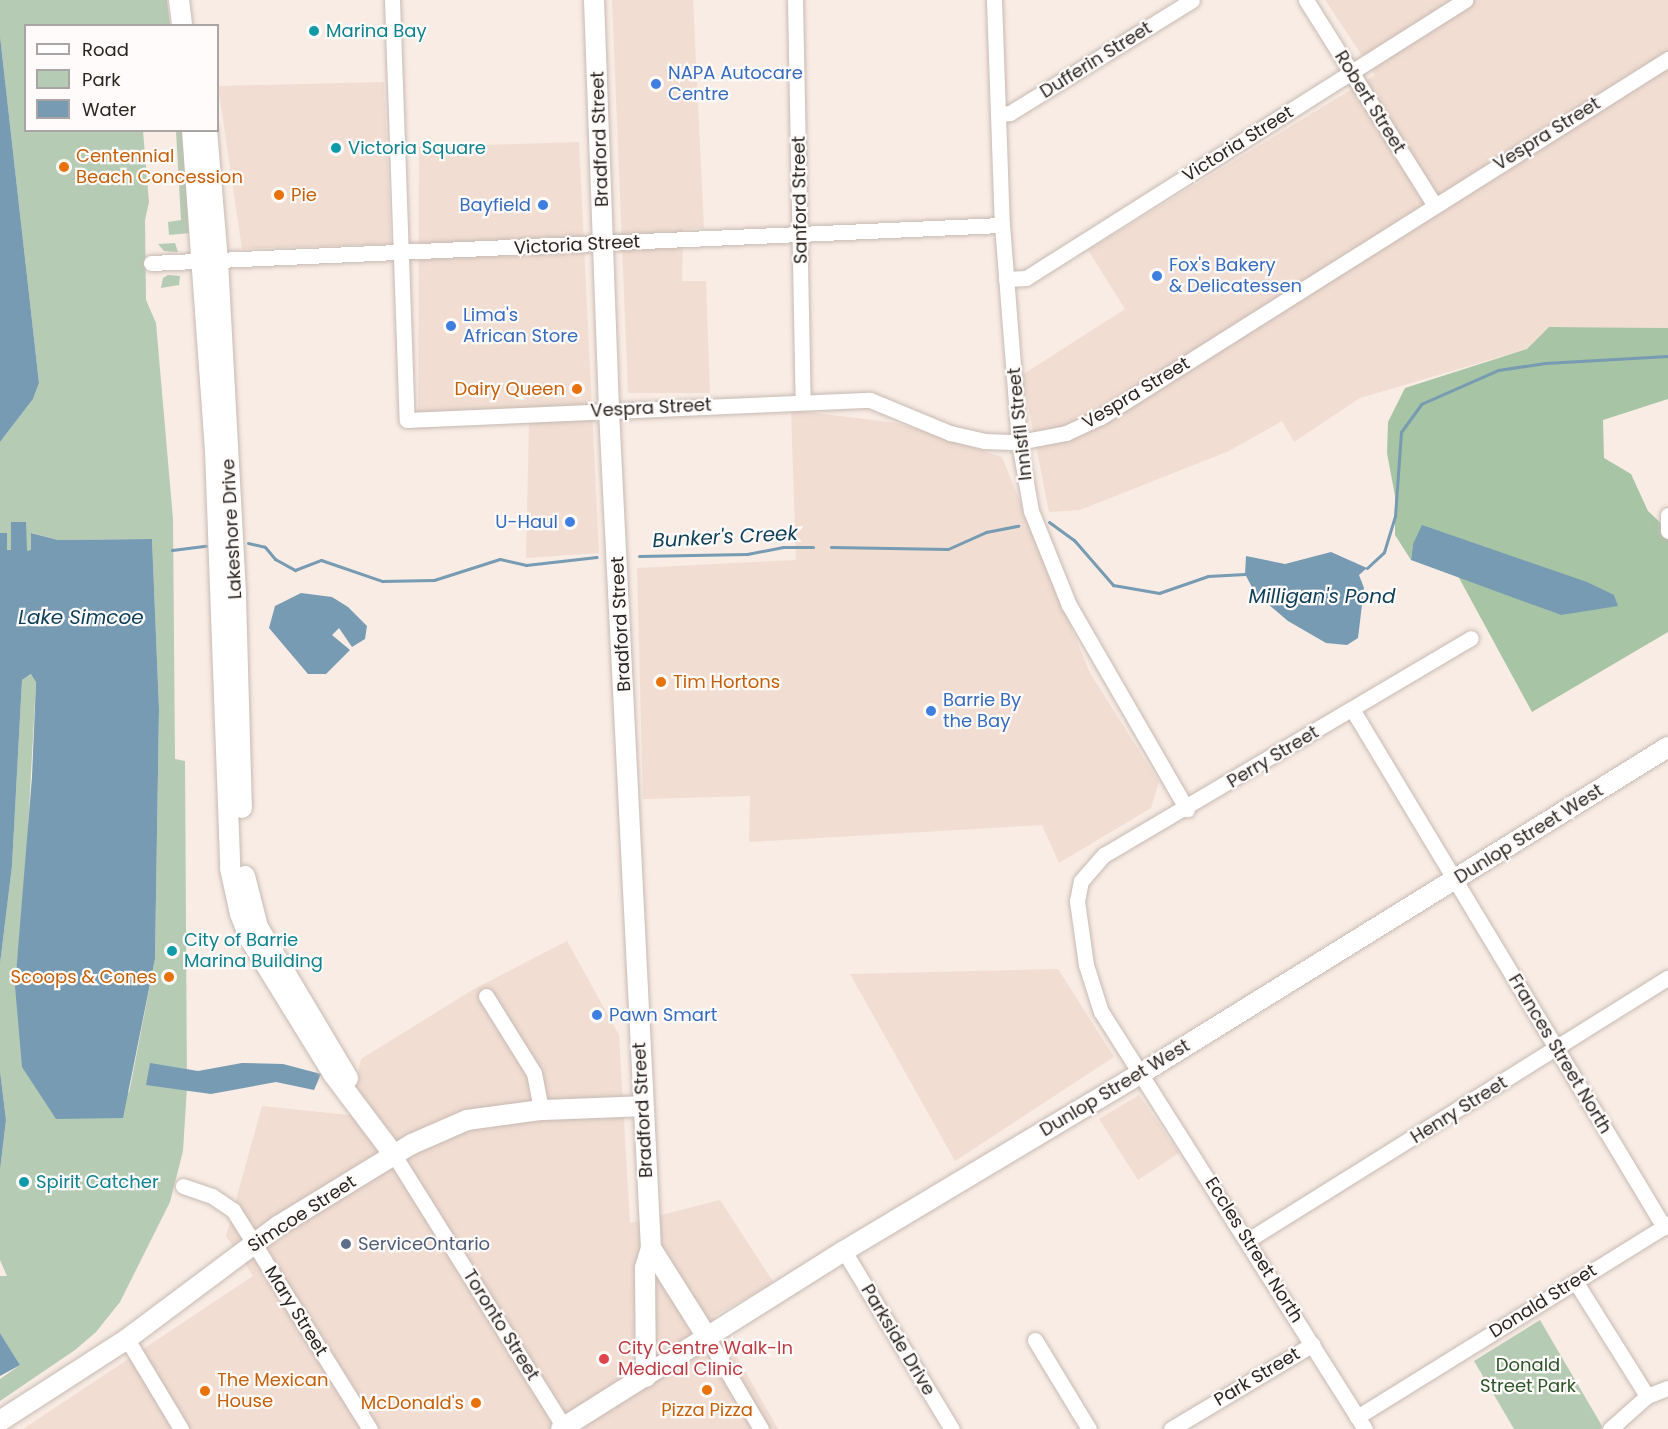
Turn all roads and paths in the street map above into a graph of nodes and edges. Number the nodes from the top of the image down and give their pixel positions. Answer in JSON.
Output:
{"nodes":[{"id":1,"x":179,"y":0,"type":"edge"},
{"id":2,"x":192,"y":0,"type":"edge"},
{"id":3,"x":392,"y":0,"type":"edge"},
{"id":4,"x":594,"y":0,"type":"edge"},
{"id":5,"x":795,"y":0,"type":"edge"},
{"id":6,"x":994,"y":0,"type":"edge"},
{"id":7,"x":1192,"y":0,"type":"edge"},
{"id":8,"x":1306,"y":0,"type":"edge"},
{"id":9,"x":1465,"y":0,"type":"edge"},
{"id":10,"x":182,"y":24,"type":"edge"},
{"id":11,"x":195,"y":24,"type":"edge"},
{"id":12,"x":1668,"y":59,"type":"edge"},
{"id":13,"x":1351,"y":73,"type":"junction"},
{"id":14,"x":999,"y":114,"type":"junction"},
{"id":15,"x":192,"y":132,"type":"edge"},
{"id":16,"x":207,"y":132,"type":"edge"},
{"id":17,"x":1434,"y":204,"type":"junction"},
{"id":18,"x":1002,"y":225,"type":"junction"},
{"id":19,"x":800,"y":233,"type":"junction"},
{"id":20,"x":605,"y":245,"type":"junction"},
{"id":21,"x":402,"y":253,"type":"junction"},
{"id":22,"x":210,"y":261,"type":"junction"},
{"id":23,"x":151,"y":263,"type":"dead end"},
{"id":24,"x":1006,"y":279,"type":"junction"},
{"id":25,"x":803,"y":401,"type":"junction"},
{"id":26,"x":609,"y":411,"type":"junction"},
{"id":27,"x":1019,"y":442,"type":"junction"},
{"id":28,"x":1471,"y":638,"type":"dead end"},
{"id":29,"x":1352,"y":709,"type":"junction"},
{"id":30,"x":1668,"y":747,"type":"edge"},
{"id":31,"x":1187,"y":809,"type":"junction"},
{"id":32,"x":1081,"y":881,"type":"joint"},
{"id":33,"x":1455,"y":881,"type":"junction"},
{"id":34,"x":251,"y":927,"type":"junction"},
{"id":35,"x":1668,"y":978,"type":"edge"},
{"id":36,"x":486,"y":996,"type":"dead end"},
{"id":37,"x":1556,"y":1049,"type":"junction"},
{"id":38,"x":1142,"y":1073,"type":"junction"},
{"id":39,"x":643,"y":1106,"type":"junction"},
{"id":40,"x":541,"y":1110,"type":"junction"},
{"id":41,"x":394,"y":1155,"type":"junction"},
{"id":42,"x":183,"y":1186,"type":"dead end"},
{"id":43,"x":1666,"y":1225,"type":"edge"},
{"id":44,"x":1248,"y":1240,"type":"junction"},
{"id":45,"x":254,"y":1244,"type":"junction"},
{"id":46,"x":651,"y":1248,"type":"junction"},
{"id":47,"x":844,"y":1251,"type":"junction"},
{"id":48,"x":1575,"y":1281,"type":"junction"},
{"id":49,"x":707,"y":1337,"type":"junction"},
{"id":50,"x":127,"y":1339,"type":"junction"},
{"id":51,"x":1035,"y":1340,"type":"dead end"},
{"id":52,"x":1313,"y":1344,"type":"junction"},
{"id":53,"x":646,"y":1377,"type":"junction"},
{"id":54,"x":1668,"y":1388,"type":"edge"},
{"id":55,"x":1647,"y":1396,"type":"junction"},
{"id":56,"x":0,"y":1421,"type":"edge"},
{"id":57,"x":1194,"y":1423,"type":"edge"},
{"id":58,"x":1361,"y":1423,"type":"edge"},
{"id":59,"x":563,"y":1428,"type":"edge"},
{"id":60,"x":181,"y":1429,"type":"edge"},
{"id":61,"x":370,"y":1429,"type":"edge"},
{"id":62,"x":761,"y":1429,"type":"edge"},
{"id":63,"x":952,"y":1429,"type":"edge"},
{"id":64,"x":1089,"y":1429,"type":"edge"},
{"id":65,"x":1171,"y":1429,"type":"edge"},
{"id":66,"x":1610,"y":1429,"type":"edge"}],
"edges":[{"from":1,"to":10,"type":"main road"},
{"from":2,"to":11,"type":"main road"},
{"from":3,"to":21,"type":"street"},
{"from":4,"to":20,"type":"main road","name":"Bradford Street"},
{"from":5,"to":19,"type":"street","name":"Sanford Street"},
{"from":6,"to":14,"type":"street","name":"Innisfil Street"},
{"from":7,"to":14,"type":"street","name":"Dufferin Street"},
{"from":8,"to":13,"type":"street","name":"Robert Street"},
{"from":9,"to":13,"type":"street","name":"Victoria Street"},
{"from":12,"to":17,"type":"street","name":"Vespra Street"},
{"from":13,"to":17,"type":"street","name":"Robert Street"},
{"from":13,"to":24,"type":"street","name":"Victoria Street"},
{"from":14,"to":18,"type":"street","name":"Innisfil Street"},
{"from":15,"to":22,"type":"main road"},
{"from":16,"to":22,"type":"main road","name":"Lakeshore Drive"},
{"from":17,"to":27,"type":"street","name":"Vespra Street"},
{"from":18,"to":19,"type":"street","name":"Victoria Street"},
{"from":18,"to":24,"type":"street","name":"Innisfil Street"},
{"from":19,"to":20,"type":"street","name":"Victoria Street"},
{"from":19,"to":25,"type":"street","name":"Sanford Street"},
{"from":20,"to":21,"type":"street","name":"Victoria Street"},
{"from":20,"to":26,"type":"main road","name":"Bradford Street"},
{"from":21,"to":22,"type":"street","name":"Victoria Street"},
{"from":21,"to":26,"type":"street","name":"Vespra Street"},
{"from":22,"to":23,"type":"street","name":"Victoria Street"},
{"from":22,"to":34,"type":"main road","name":"Lakeshore Drive"},
{"from":22,"to":34,"type":"main road"},
{"from":24,"to":27,"type":"street","name":"Innisfil Street"},
{"from":25,"to":26,"type":"street","name":"Vespra Street"},
{"from":25,"to":27,"type":"street","name":"Vespra Street"},
{"from":26,"to":39,"type":"main road","name":"Bradford Street"},
{"from":27,"to":31,"type":"street","name":"Innisfil Street"},
{"from":28,"to":29,"type":"street","name":"Perry Street"},
{"from":29,"to":31,"type":"street","name":"Perry Street"},
{"from":29,"to":33,"type":"street","name":"Frances Street North"},
{"from":30,"to":33,"type":"main road","name":"Dunlop Street West"},
{"from":31,"to":32,"type":"street","name":"Perry Street"},
{"from":32,"to":38,"type":"street","name":"Eccles Street North"},
{"from":33,"to":37,"type":"street","name":"Frances Street North"},
{"from":33,"to":38,"type":"main road","name":"Dunlop Street West"},
{"from":34,"to":41,"type":"main road","name":"Toronto Street"},
{"from":35,"to":37,"type":"street","name":"Henry Street"},
{"from":36,"to":40,"type":"street"},
{"from":37,"to":43,"type":"street","name":"Frances Street North"},
{"from":37,"to":44,"type":"street","name":"Henry Street"},
{"from":38,"to":44,"type":"street","name":"Eccles Street North"},
{"from":38,"to":47,"type":"main road","name":"Dunlop Street West"},
{"from":39,"to":40,"type":"main road","name":"Simcoe Street"},
{"from":39,"to":46,"type":"main road","name":"Bradford Street"},
{"from":40,"to":41,"type":"main road","name":"Simcoe Street"},
{"from":41,"to":45,"type":"main road","name":"Simcoe Street"},
{"from":41,"to":59,"type":"street","name":"Toronto Street"},
{"from":42,"to":45,"type":"street","name":"Mary Street"},
{"from":43,"to":48,"type":"street","name":"Donald Street"},
{"from":44,"to":52,"type":"street","name":"Eccles Street North"},
{"from":45,"to":50,"type":"main road","name":"Simcoe Street"},
{"from":45,"to":61,"type":"street","name":"Mary Street"},
{"from":46,"to":49,"type":"main road"},
{"from":46,"to":53,"type":"main road"},
{"from":47,"to":49,"type":"main road","name":"Dunlop Street West"},
{"from":47,"to":63,"type":"street","name":"Parkside Drive"},
{"from":48,"to":55,"type":"street"},
{"from":48,"to":58,"type":"street","name":"Donald Street"},
{"from":49,"to":53,"type":"main road","name":"Dunlop Street West"},
{"from":49,"to":62,"type":"street"},
{"from":50,"to":56,"type":"main road","name":"Simcoe Street"},
{"from":50,"to":60,"type":"street"},
{"from":51,"to":64,"type":"street"},
{"from":52,"to":57,"type":"street","name":"Park Street"},
{"from":52,"to":58,"type":"street","name":"Eccles Street North"},
{"from":53,"to":59,"type":"main road","name":"Dunlop Street West"},
{"from":54,"to":55,"type":"street"},
{"from":55,"to":66,"type":"street"},
{"from":57,"to":65,"type":"street","name":"Park Street"}]}
